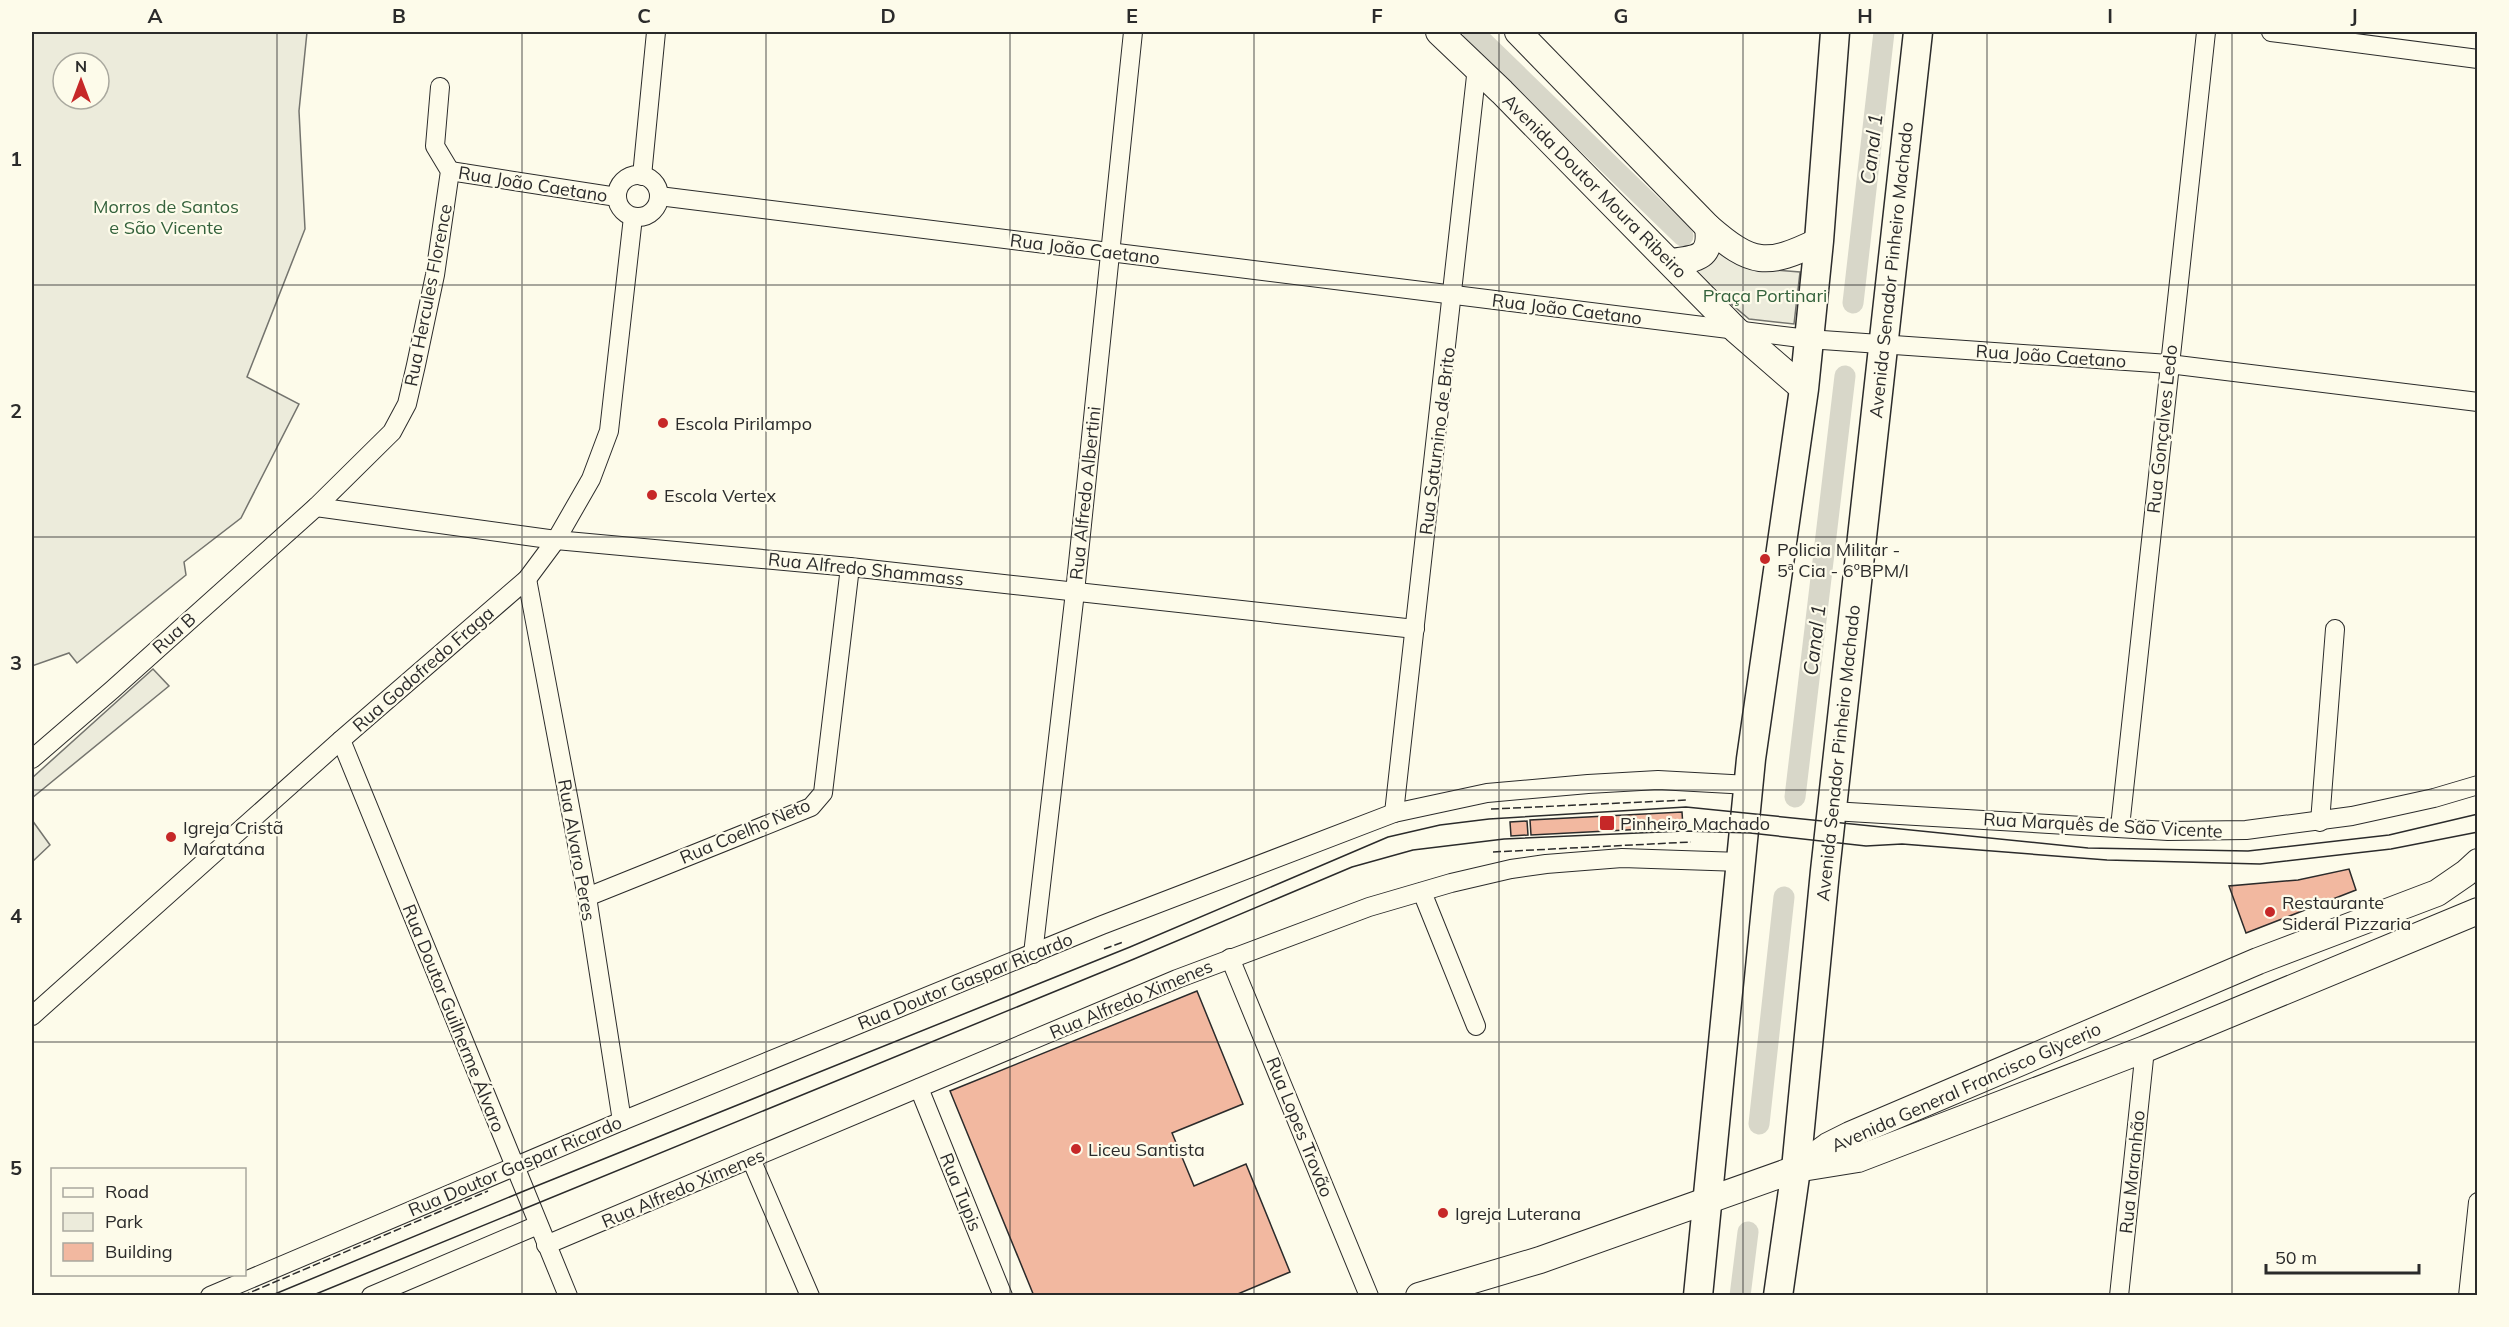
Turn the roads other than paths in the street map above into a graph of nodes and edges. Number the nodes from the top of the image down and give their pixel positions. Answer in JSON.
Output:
{"nodes":[{"id":1,"x":656,"y":32,"type":"edge"},
{"id":2,"x":1133,"y":32,"type":"edge"},
{"id":3,"x":1438,"y":32,"type":"edge"},
{"id":4,"x":1518,"y":32,"type":"edge"},
{"id":5,"x":1835,"y":32,"type":"edge"},
{"id":6,"x":1918,"y":32,"type":"edge"},
{"id":7,"x":2206,"y":32,"type":"edge"},
{"id":8,"x":2271,"y":32,"type":"edge"},
{"id":9,"x":2478,"y":59,"type":"edge"},
{"id":10,"x":1477,"y":67,"type":"junction"},
{"id":11,"x":440,"y":87,"type":"dead end"},
{"id":12,"x":450,"y":171,"type":"junction"},
{"id":13,"x":642,"y":176,"type":"junction"},
{"id":14,"x":659,"y":196,"type":"junction"},
{"id":15,"x":617,"y":197,"type":"junction"},
{"id":16,"x":633,"y":217,"type":"junction"},
{"id":17,"x":1708,"y":227,"type":"junction"},
{"id":18,"x":1819,"y":241,"type":"junction"},
{"id":19,"x":1110,"y":252,"type":"junction"},
{"id":20,"x":1670,"y":262,"type":"junction"},
{"id":21,"x":1453,"y":295,"type":"junction"},
{"id":22,"x":1736,"y":330,"type":"junction"},
{"id":23,"x":1814,"y":340,"type":"junction"},
{"id":24,"x":1877,"y":345,"type":"junction"},
{"id":25,"x":2169,"y":364,"type":"junction"},
{"id":26,"x":1804,"y":389,"type":"junction"},
{"id":27,"x":2478,"y":402,"type":"edge"},
{"id":28,"x":316,"y":507,"type":"junction"},
{"id":29,"x":556,"y":540,"type":"junction"},
{"id":30,"x":850,"y":567,"type":"junction"},
{"id":31,"x":527,"y":579,"type":"junction"},
{"id":32,"x":1075,"y":592,"type":"junction"},
{"id":33,"x":1415,"y":629,"type":"junction"},
{"id":34,"x":2335,"y":629,"type":"dead end"},
{"id":35,"x":341,"y":740,"type":"junction"},
{"id":36,"x":32,"y":759,"type":"edge"},
{"id":37,"x":1749,"y":785,"type":"junction"},
{"id":38,"x":2478,"y":785,"type":"edge"},
{"id":39,"x":1832,"y":811,"type":"junction"},
{"id":40,"x":1394,"y":813,"type":"junction"},
{"id":41,"x":2320,"y":822,"type":"junction"},
{"id":42,"x":2120,"y":827,"type":"junction"},
{"id":43,"x":1741,"y":862,"type":"junction"},
{"id":44,"x":2478,"y":862,"type":"edge"},
{"id":45,"x":1422,"y":892,"type":"junction"},
{"id":46,"x":586,"y":897,"type":"junction"},
{"id":47,"x":2478,"y":911,"type":"edge"},
{"id":48,"x":1033,"y":954,"type":"junction"},
{"id":49,"x":1230,"y":958,"type":"junction"},
{"id":50,"x":2258,"y":961,"type":"junction"},
{"id":51,"x":32,"y":1016,"type":"edge"},
{"id":52,"x":1476,"y":1026,"type":"dead end"},
{"id":53,"x":2145,"y":1049,"type":"junction"},
{"id":54,"x":919,"y":1089,"type":"junction"},
{"id":55,"x":622,"y":1121,"type":"junction"},
{"id":56,"x":751,"y":1159,"type":"junction"},
{"id":57,"x":514,"y":1166,"type":"junction"},
{"id":58,"x":1796,"y":1169,"type":"junction"},
{"id":59,"x":1709,"y":1202,"type":"junction"},
{"id":60,"x":2478,"y":1202,"type":"edge"},
{"id":61,"x":538,"y":1225,"type":"junction"},
{"id":62,"x":546,"y":1245,"type":"junction"},
{"id":63,"x":1540,"y":1260,"type":"junction"},
{"id":64,"x":210,"y":1296,"type":"edge"},
{"id":65,"x":371,"y":1296,"type":"edge"},
{"id":66,"x":568,"y":1296,"type":"edge"},
{"id":67,"x":810,"y":1296,"type":"edge"},
{"id":68,"x":1003,"y":1296,"type":"edge"},
{"id":69,"x":1369,"y":1296,"type":"edge"},
{"id":70,"x":1419,"y":1296,"type":"edge"},
{"id":71,"x":1465,"y":1296,"type":"edge"},
{"id":72,"x":1698,"y":1296,"type":"edge"},
{"id":73,"x":1778,"y":1296,"type":"edge"},
{"id":74,"x":2119,"y":1296,"type":"edge"},
{"id":75,"x":2468,"y":1296,"type":"edge"}],
"edges":[{"from":1,"to":13,"type":"street"},
{"from":2,"to":19,"type":"street","name":"Rua Alfredo Albertini"},
{"from":3,"to":10,"type":"main road","name":"Avenida Doutor Moura Ribeiro"},
{"from":4,"to":17,"type":"main road"},
{"from":5,"to":18,"type":"main road"},
{"from":6,"to":24,"type":"main road","name":"Avenida Senador Pinheiro Machado"},
{"from":7,"to":25,"type":"street","name":"Rua Gonçalves Ledo"},
{"from":8,"to":9,"type":"street"},
{"from":10,"to":20,"type":"main road","name":"Avenida Doutor Moura Ribeiro"},
{"from":10,"to":21,"type":"street","name":"Rua Saturnino de Brito"},
{"from":11,"to":12,"type":"street"},
{"from":12,"to":15,"type":"street","name":"Rua João Caetano"},
{"from":12,"to":28,"type":"street","name":"Rua Hercules Florence"},
{"from":13,"to":14,"type":"street"},
{"from":13,"to":15,"type":"street","name":"Rua João Caetano"},
{"from":14,"to":16,"type":"street"},
{"from":14,"to":19,"type":"street","name":"Rua João Caetano"},
{"from":15,"to":16,"type":"street","name":"Rua João Caetano"},
{"from":16,"to":29,"type":"street","name":"Rua Godofredo Fraga"},
{"from":17,"to":18,"type":"main road"},
{"from":17,"to":20,"type":"main road"},
{"from":18,"to":23,"type":"main road"},
{"from":19,"to":21,"type":"street","name":"Rua João Caetano"},
{"from":19,"to":32,"type":"street","name":"Rua Alfredo Albertini"},
{"from":20,"to":22,"type":"main road","name":"Avenida Doutor Moura Ribeiro"},
{"from":21,"to":22,"type":"street","name":"Rua João Caetano"},
{"from":21,"to":33,"type":"street","name":"Rua Saturnino de Brito"},
{"from":22,"to":23,"type":"street","name":"Rua João Caetano"},
{"from":22,"to":26,"type":"main road","name":"Avenida Doutor Moura Ribeiro"},
{"from":23,"to":24,"type":"street","name":"Rua João Caetano"},
{"from":23,"to":26,"type":"main road"},
{"from":24,"to":25,"type":"street","name":"Rua João Caetano"},
{"from":24,"to":39,"type":"main road","name":"Avenida Senador Pinheiro Machado"},
{"from":25,"to":27,"type":"street","name":"Rua João Caetano"},
{"from":25,"to":42,"type":"street","name":"Rua Gonçalves Ledo"},
{"from":26,"to":37,"type":"main road"},
{"from":28,"to":29,"type":"street","name":"Rua Alfredo Shammass"},
{"from":28,"to":36,"type":"street","name":"Rua B"},
{"from":29,"to":30,"type":"street","name":"Rua Alfredo Shammass"},
{"from":29,"to":31,"type":"street","name":"Rua Godofredo Fraga"},
{"from":30,"to":32,"type":"street","name":"Rua Alfredo Shammass"},
{"from":30,"to":46,"type":"street","name":"Rua Coelho Neto"},
{"from":31,"to":35,"type":"street","name":"Rua Godofredo Fraga"},
{"from":31,"to":46,"type":"street","name":"Rua Alvaro Peres"},
{"from":32,"to":33,"type":"street","name":"Rua Alfredo Shammass"},
{"from":32,"to":48,"type":"street","name":"Rua Alfredo Albertini"},
{"from":33,"to":40,"type":"street","name":"Rua Saturnino de Brito"},
{"from":34,"to":41,"type":"street"},
{"from":35,"to":51,"type":"street","name":"Rua Godofredo Fraga"},
{"from":35,"to":57,"type":"street","name":"Rua Doutor Guilherme Álvaro"},
{"from":37,"to":40,"type":"street","name":"Rua Doutor Gaspar Ricardo"},
{"from":37,"to":43,"type":"main road"},
{"from":38,"to":41,"type":"street","name":"Rua Marquês de São Vicente"},
{"from":39,"to":42,"type":"street","name":"Rua Marquês de São Vicente"},
{"from":39,"to":58,"type":"main road","name":"Avenida Senador Pinheiro Machado"},
{"from":40,"to":48,"type":"street","name":"Rua Doutor Gaspar Ricardo"},
{"from":41,"to":42,"type":"street","name":"Rua Marquês de São Vicente"},
{"from":43,"to":45,"type":"street","name":"Rua Alfredo Ximenes"},
{"from":43,"to":59,"type":"main road"},
{"from":44,"to":50,"type":"main road","name":"Avenida General Francisco Glycerio"},
{"from":45,"to":49,"type":"street","name":"Rua Alfredo Ximenes"},
{"from":45,"to":52,"type":"street"},
{"from":46,"to":55,"type":"street","name":"Rua Alvaro Peres"},
{"from":47,"to":53,"type":"main road","name":"Avenida General Francisco Glycerio"},
{"from":48,"to":55,"type":"street","name":"Rua Doutor Gaspar Ricardo"},
{"from":49,"to":54,"type":"street","name":"Rua Alfredo Ximenes"},
{"from":49,"to":69,"type":"street","name":"Rua Lopes Trovão"},
{"from":50,"to":53,"type":"main road"},
{"from":50,"to":58,"type":"main road","name":"Avenida General Francisco Glycerio"},
{"from":53,"to":58,"type":"main road","name":"Avenida General Francisco Glycerio"},
{"from":53,"to":74,"type":"street","name":"Rua Maranhão"},
{"from":54,"to":56,"type":"street","name":"Rua Alfredo Ximenes"},
{"from":54,"to":68,"type":"street","name":"Rua Tupis"},
{"from":55,"to":57,"type":"street","name":"Rua Doutor Gaspar Ricardo"},
{"from":56,"to":62,"type":"street","name":"Rua Alfredo Ximenes"},
{"from":56,"to":67,"type":"street"},
{"from":57,"to":61,"type":"street","name":"Rua Doutor Guilherme Álvaro"},
{"from":57,"to":64,"type":"street","name":"Rua Doutor Gaspar Ricardo"},
{"from":58,"to":59,"type":"main road"},
{"from":58,"to":73,"type":"main road","name":"Avenida Senador Pinheiro Machado"},
{"from":59,"to":63,"type":"main road"},
{"from":59,"to":72,"type":"main road"},
{"from":60,"to":75,"type":"street"},
{"from":61,"to":62,"type":"street","name":"Rua Doutor Guilherme Álvaro"},
{"from":61,"to":65,"type":"street"},
{"from":62,"to":66,"type":"street","name":"Rua Doutor Guilherme Álvaro"},
{"from":63,"to":70,"type":"main road"},
{"from":63,"to":71,"type":"main road"}]}
